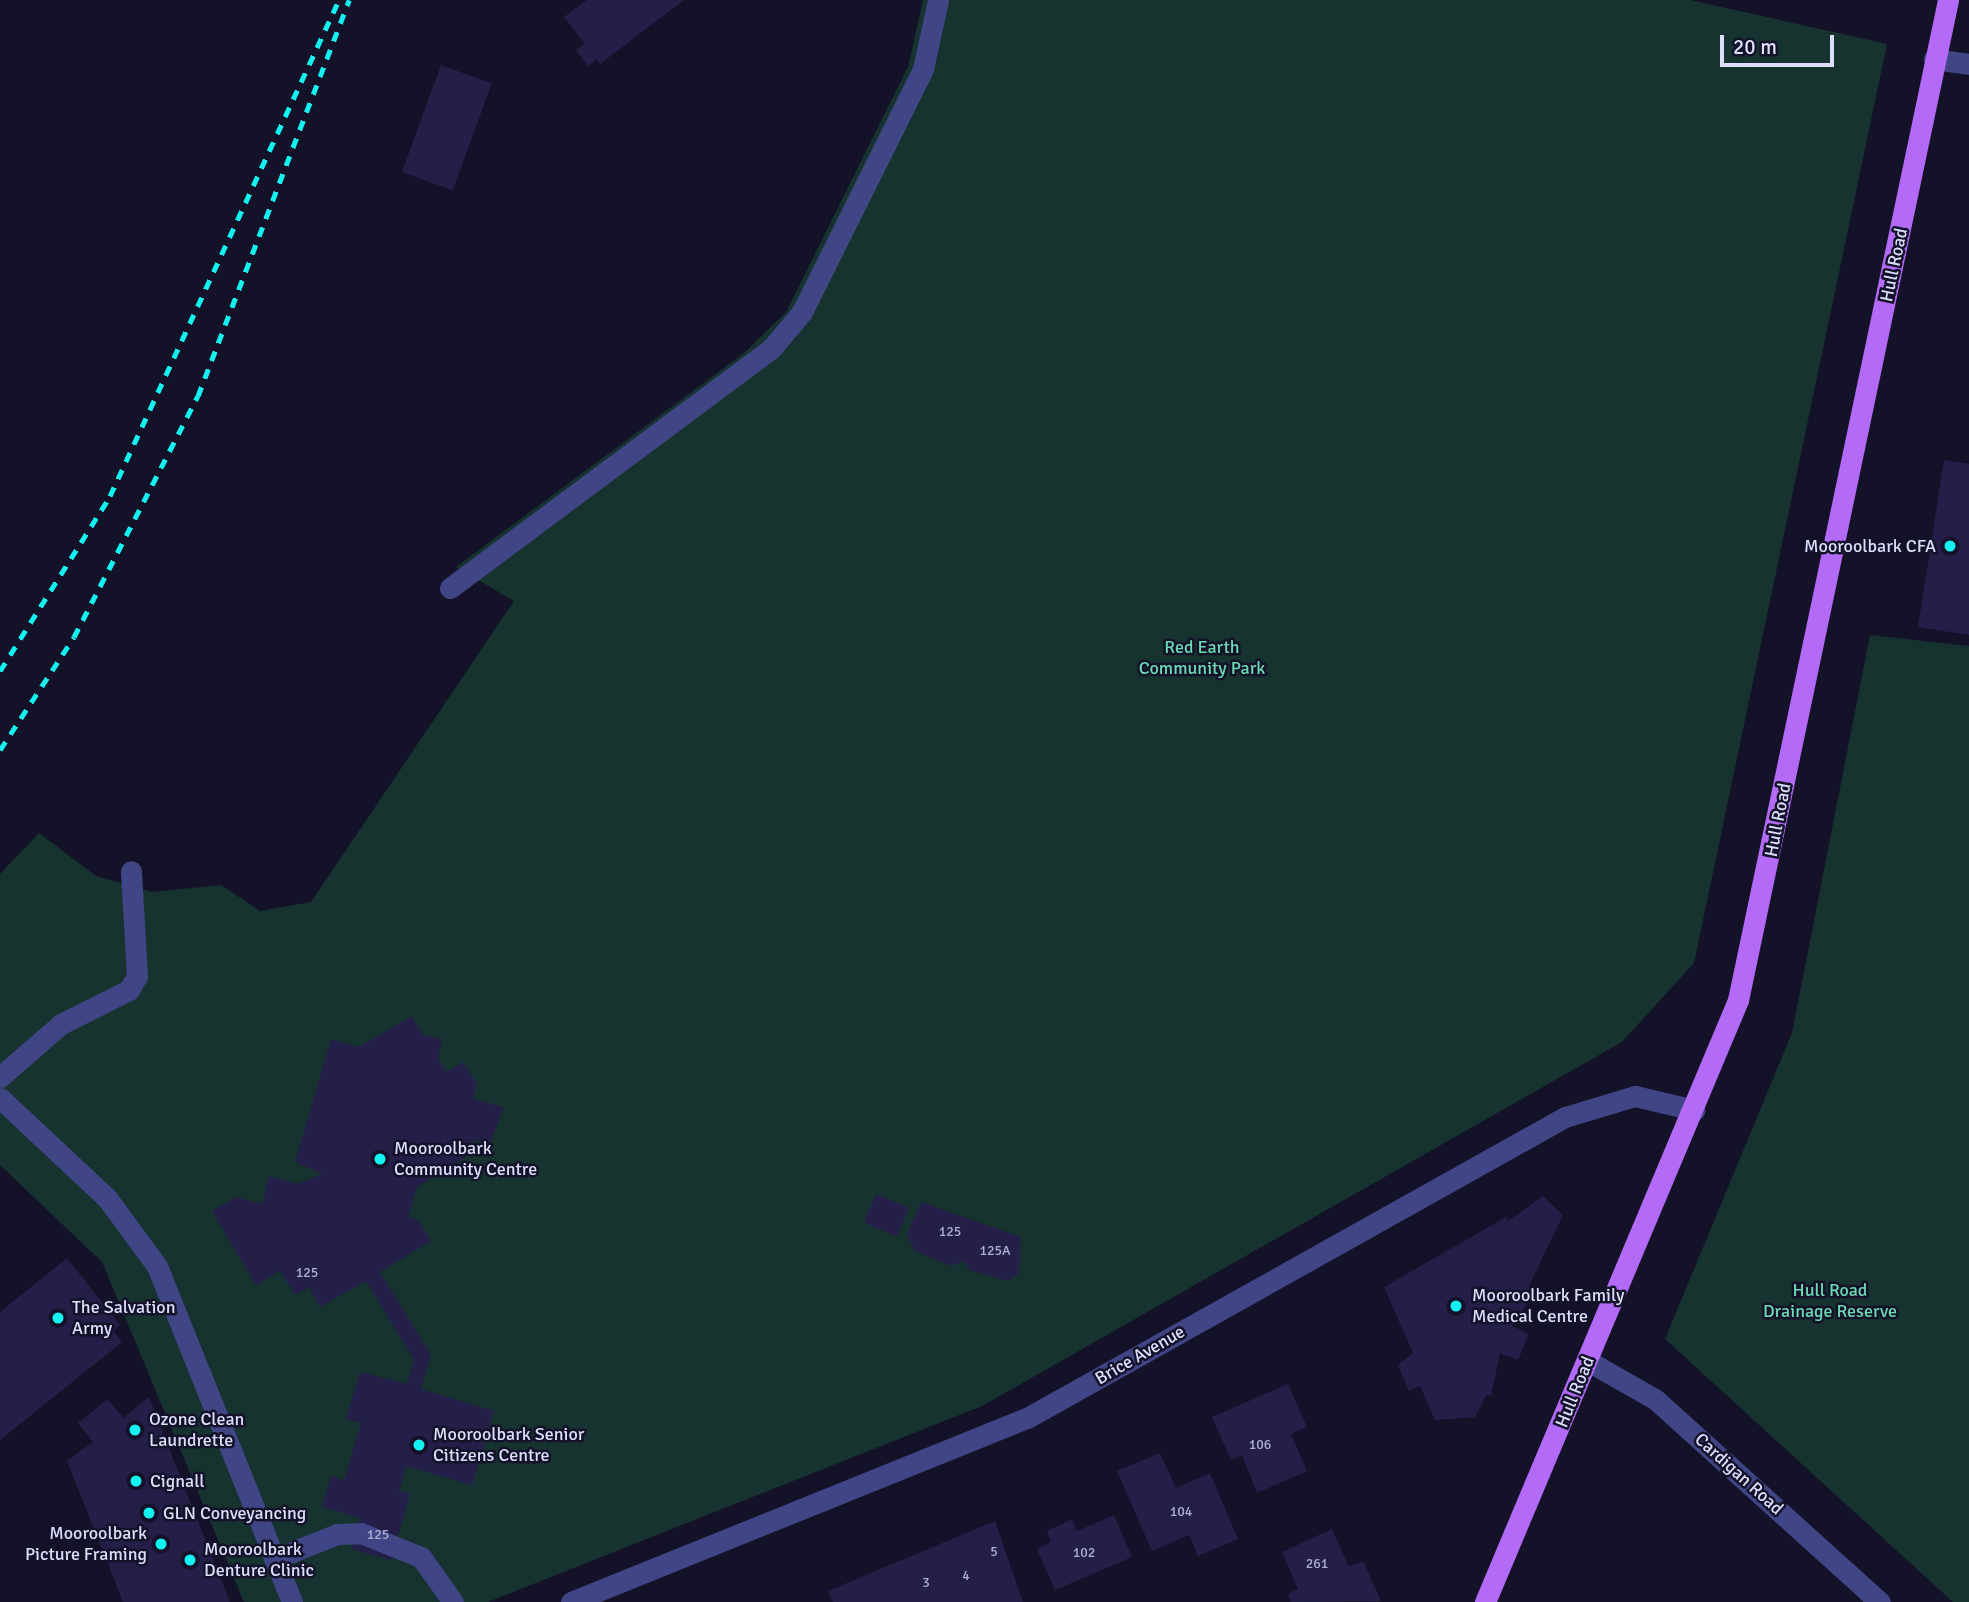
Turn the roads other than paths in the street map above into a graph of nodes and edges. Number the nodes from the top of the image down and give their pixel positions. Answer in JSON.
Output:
{"nodes":[{"id":1,"x":938,"y":0,"type":"edge"},
{"id":2,"x":1947,"y":0,"type":"edge"},
{"id":3,"x":1934,"y":60,"type":"junction"},
{"id":4,"x":1969,"y":64,"type":"edge"},
{"id":5,"x":450,"y":588,"type":"dead end"},
{"id":6,"x":131,"y":871,"type":"dead end"},
{"id":7,"x":0,"y":1077,"type":"edge"},
{"id":8,"x":0,"y":1098,"type":"edge"},
{"id":9,"x":1694,"y":1110,"type":"junction"},
{"id":10,"x":1588,"y":1361,"type":"junction"},
{"id":11,"x":274,"y":1559,"type":"junction"},
{"id":12,"x":292,"y":1602,"type":"edge"},
{"id":13,"x":453,"y":1602,"type":"edge"},
{"id":14,"x":571,"y":1602,"type":"edge"},
{"id":15,"x":1485,"y":1602,"type":"edge"},
{"id":16,"x":1880,"y":1602,"type":"edge"}],
"edges":[{"from":1,"to":5,"type":"street"},
{"from":2,"to":3,"type":"main road","name":"Hull Road"},
{"from":3,"to":4,"type":"street"},
{"from":3,"to":9,"type":"main road","name":"Hull Road"},
{"from":6,"to":7,"type":"street"},
{"from":8,"to":11,"type":"street"},
{"from":9,"to":10,"type":"main road","name":"Hull Road"},
{"from":9,"to":14,"type":"street","name":"Brice Avenue"},
{"from":10,"to":15,"type":"main road","name":"Hull Road"},
{"from":10,"to":16,"type":"street","name":"Cardigan Road"},
{"from":11,"to":12,"type":"street"},
{"from":11,"to":13,"type":"street"}]}
